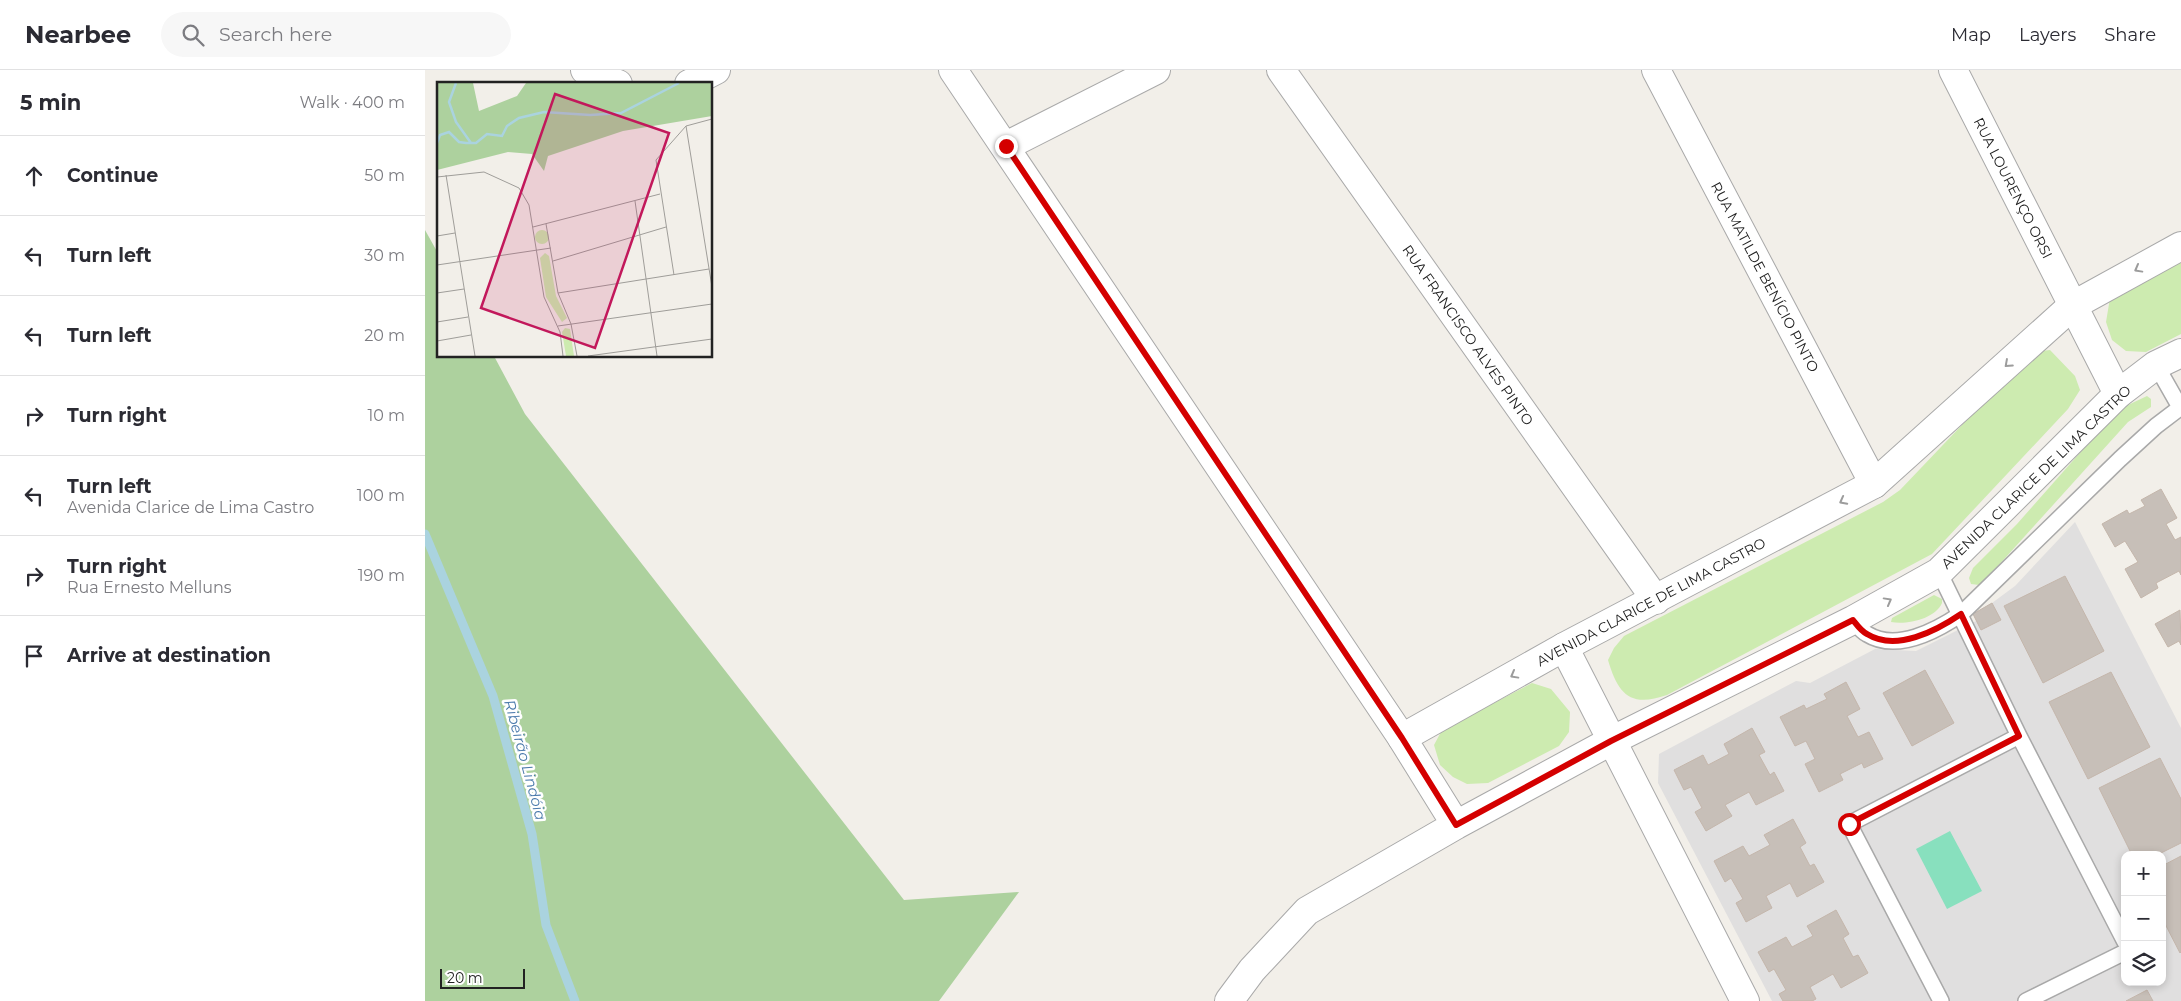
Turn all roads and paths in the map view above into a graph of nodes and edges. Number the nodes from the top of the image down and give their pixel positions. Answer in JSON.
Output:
{"nodes":[{"id":1,"x":585,"y":70,"type":"edge"},
{"id":2,"x":716,"y":70,"type":"edge"},
{"id":3,"x":953,"y":70,"type":"edge"},
{"id":4,"x":1156,"y":70,"type":"edge"},
{"id":5,"x":1281,"y":70,"type":"edge"},
{"id":6,"x":1656,"y":70,"type":"edge"},
{"id":7,"x":1953,"y":70,"type":"edge"},
{"id":8,"x":613,"y":82,"type":"edge"},
{"id":9,"x":693,"y":82,"type":"edge"},
{"id":10,"x":1006,"y":146,"type":"junction"},
{"id":11,"x":2181,"y":246,"type":"edge"},
{"id":12,"x":2072,"y":306,"type":"junction"},
{"id":13,"x":2181,"y":353,"type":"edge"},
{"id":14,"x":2156,"y":365,"type":"junction"},
{"id":15,"x":2118,"y":394,"type":"junction"},
{"id":16,"x":2181,"y":408,"type":"edge"},
{"id":17,"x":1874,"y":484,"type":"junction"},
{"id":18,"x":1939,"y":572,"type":"junction"},
{"id":19,"x":1656,"y":600,"type":"junction"},
{"id":20,"x":1961,"y":614,"type":"junction"},
{"id":21,"x":1853,"y":620,"type":"junction"},
{"id":22,"x":1564,"y":647,"type":"junction"},
{"id":23,"x":2019,"y":736,"type":"junction"},
{"id":24,"x":1402,"y":738,"type":"junction"},
{"id":25,"x":1611,"y":741,"type":"junction"},
{"id":26,"x":1456,"y":825,"type":"junction"},
{"id":27,"x":2124,"y":941,"type":"edge"},
{"id":28,"x":2121,"y":954,"type":"edge"},
{"id":29,"x":1229,"y":1001,"type":"edge"},
{"id":30,"x":1745,"y":1001,"type":"edge"},
{"id":31,"x":1941,"y":1001,"type":"edge"},
{"id":32,"x":2026,"y":1001,"type":"edge"}],
"edges":[{"from":1,"to":8,"type":"street"},
{"from":2,"to":9,"type":"street"},
{"from":3,"to":10,"type":"street"},
{"from":4,"to":10,"type":"street"},
{"from":5,"to":19,"type":"street","name":"RUA FRANCISCO ALVES PINTO"},
{"from":6,"to":17,"type":"street","name":"RUA MATILDE BENÍCIO PINTO"},
{"from":7,"to":12,"type":"street","name":"RUA LOURENÇO ORSI"},
{"from":10,"to":24,"type":"street"},
{"from":11,"to":12,"type":"street","name":"AVENIDA CLARICE DE LIMA CASTRO","one_way":true},
{"from":12,"to":15,"type":"street","name":"RUA LOURENÇO ORSI"},
{"from":12,"to":17,"type":"street","name":"AVENIDA CLARICE DE LIMA CASTRO","one_way":true},
{"from":13,"to":14,"type":"street","name":"AVENIDA CLARICE DE LIMA CASTRO"},
{"from":14,"to":15,"type":"street","name":"AVENIDA CLARICE DE LIMA CASTRO"},
{"from":14,"to":16,"type":"lane"},
{"from":15,"to":18,"type":"street","name":"AVENIDA CLARICE DE LIMA CASTRO"},
{"from":16,"to":20,"type":"lane"},
{"from":17,"to":19,"type":"street","name":"AVENIDA CLARICE DE LIMA CASTRO","one_way":true},
{"from":18,"to":20,"type":"lane"},
{"from":21,"to":18,"type":"street","name":"AVENIDA CLARICE DE LIMA CASTRO","one_way":true},
{"from":19,"to":22,"type":"street","name":"AVENIDA CLARICE DE LIMA CASTRO"},
{"from":20,"to":21,"type":"lane"},
{"from":20,"to":23,"type":"lane"},
{"from":21,"to":25,"type":"street","name":"AVENIDA CLARICE DE LIMA CASTRO"},
{"from":22,"to":24,"type":"street","name":"AVENIDA CLARICE DE LIMA CASTRO","one_way":true},
{"from":22,"to":25,"type":"street"},
{"from":23,"to":27,"type":"lane"},
{"from":23,"to":31,"type":"lane"},
{"from":24,"to":26,"type":"street"},
{"from":25,"to":26,"type":"street","name":"AVENIDA CLARICE DE LIMA CASTRO"},
{"from":25,"to":30,"type":"street"},
{"from":26,"to":29,"type":"street","name":"AVENIDA CLARICE DE LIMA CASTRO"},
{"from":28,"to":32,"type":"lane"}]}
